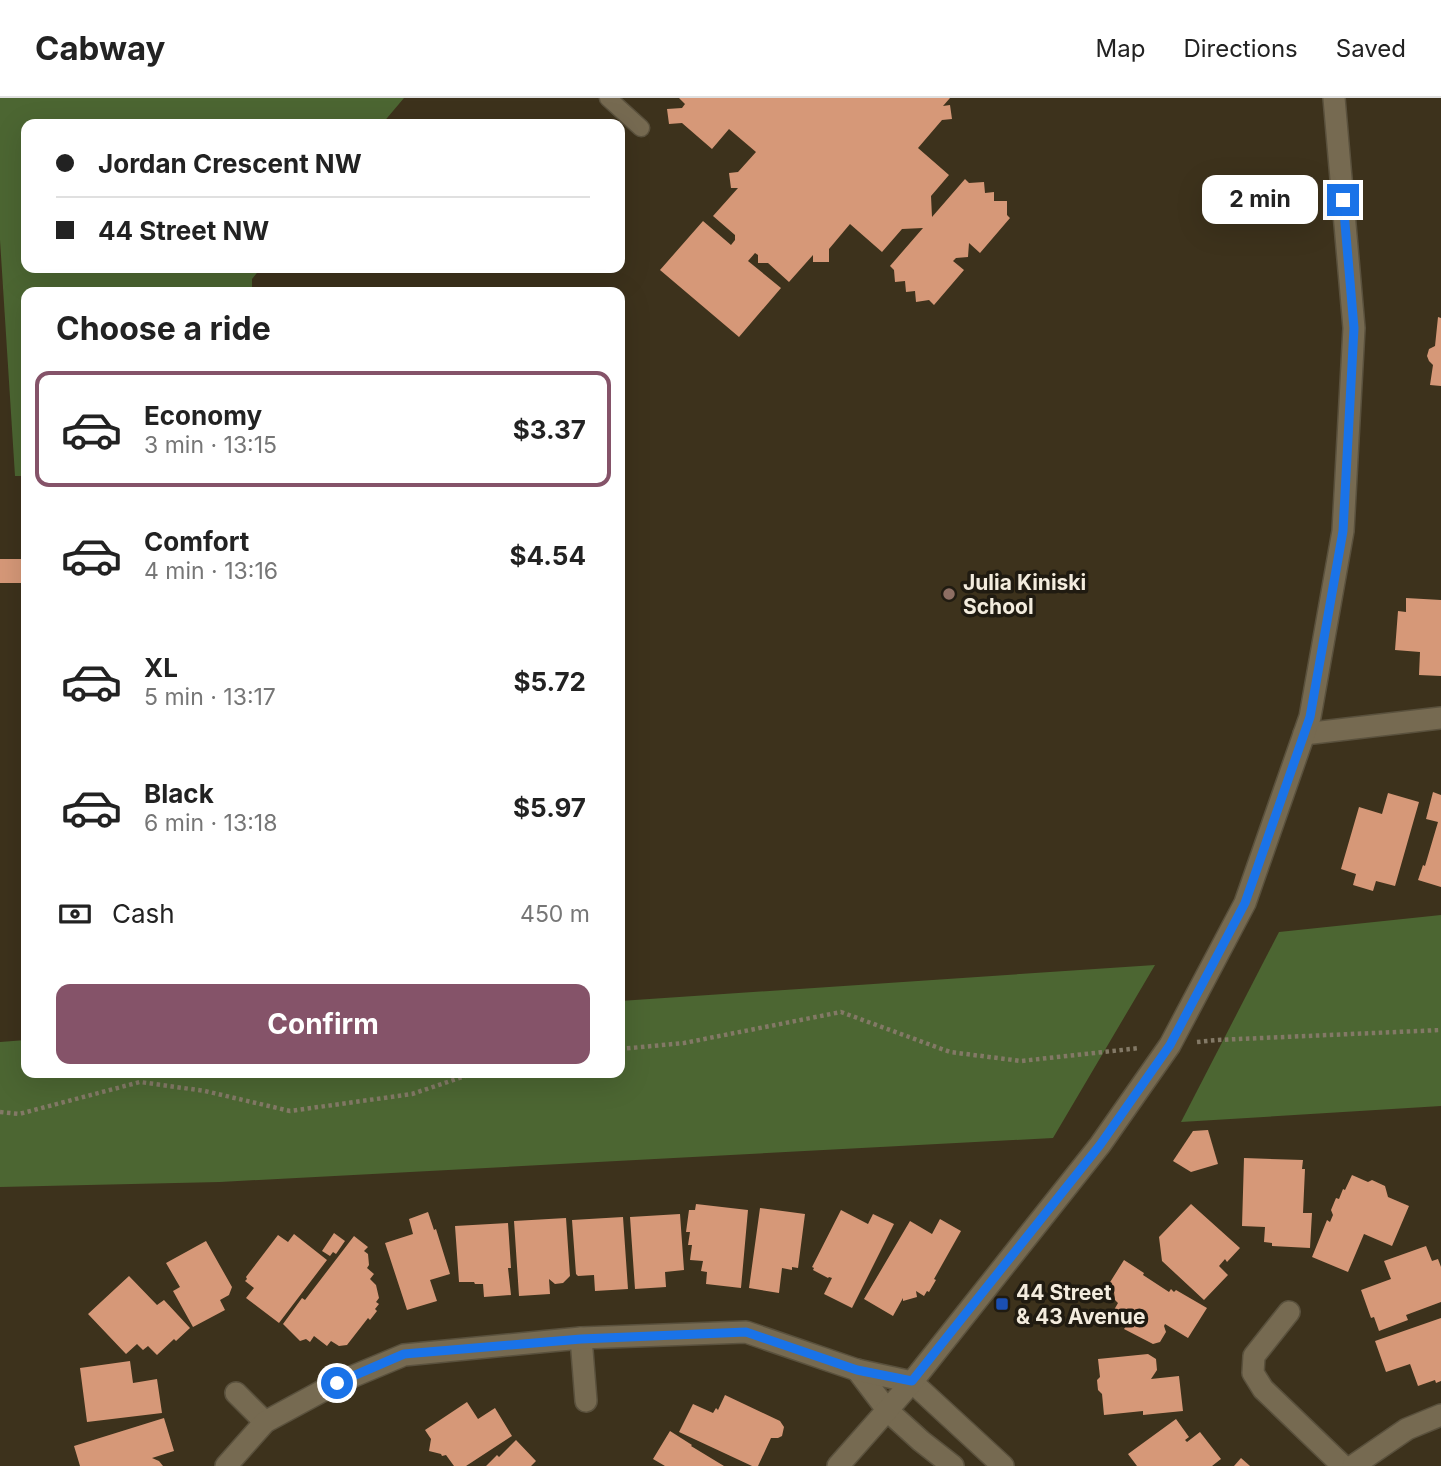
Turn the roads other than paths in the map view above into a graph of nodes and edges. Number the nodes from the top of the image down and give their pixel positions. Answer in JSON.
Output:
{"nodes":[{"id":1,"x":608,"y":98,"type":"edge"},
{"id":2,"x":1334,"y":98,"type":"edge"},
{"id":3,"x":641,"y":128,"type":"dead end"},
{"id":4,"x":1441,"y":718,"type":"edge"},
{"id":5,"x":1304,"y":734,"type":"junction"},
{"id":6,"x":1289,"y":1312,"type":"dead end"},
{"id":7,"x":581,"y":1339,"type":"junction"},
{"id":8,"x":857,"y":1370,"type":"junction"},
{"id":9,"x":912,"y":1381,"type":"junction"},
{"id":10,"x":236,"y":1393,"type":"dead end"},
{"id":11,"x":586,"y":1401,"type":"dead end"},
{"id":12,"x":888,"y":1410,"type":"junction"},
{"id":13,"x":1441,"y":1415,"type":"edge"},
{"id":14,"x":265,"y":1422,"type":"junction"},
{"id":15,"x":226,"y":1466,"type":"edge"},
{"id":16,"x":838,"y":1466,"type":"edge"},
{"id":17,"x":953,"y":1466,"type":"edge"},
{"id":18,"x":1003,"y":1466,"type":"edge"},
{"id":19,"x":1343,"y":1466,"type":"edge"},
{"id":20,"x":1353,"y":1466,"type":"edge"}],
"edges":[{"from":1,"to":3,"type":"lane"},
{"from":2,"to":5,"type":"street"},
{"from":4,"to":5,"type":"street"},
{"from":5,"to":9,"type":"street"},
{"from":6,"to":19,"type":"street"},
{"from":7,"to":8,"type":"street"},
{"from":7,"to":11,"type":"street"},
{"from":7,"to":14,"type":"street"},
{"from":8,"to":9,"type":"street"},
{"from":8,"to":12,"type":"street"},
{"from":9,"to":12,"type":"street"},
{"from":9,"to":18,"type":"street"},
{"from":10,"to":14,"type":"street"},
{"from":12,"to":16,"type":"street"},
{"from":12,"to":17,"type":"street"},
{"from":13,"to":20,"type":"street"},
{"from":14,"to":15,"type":"street"}]}
